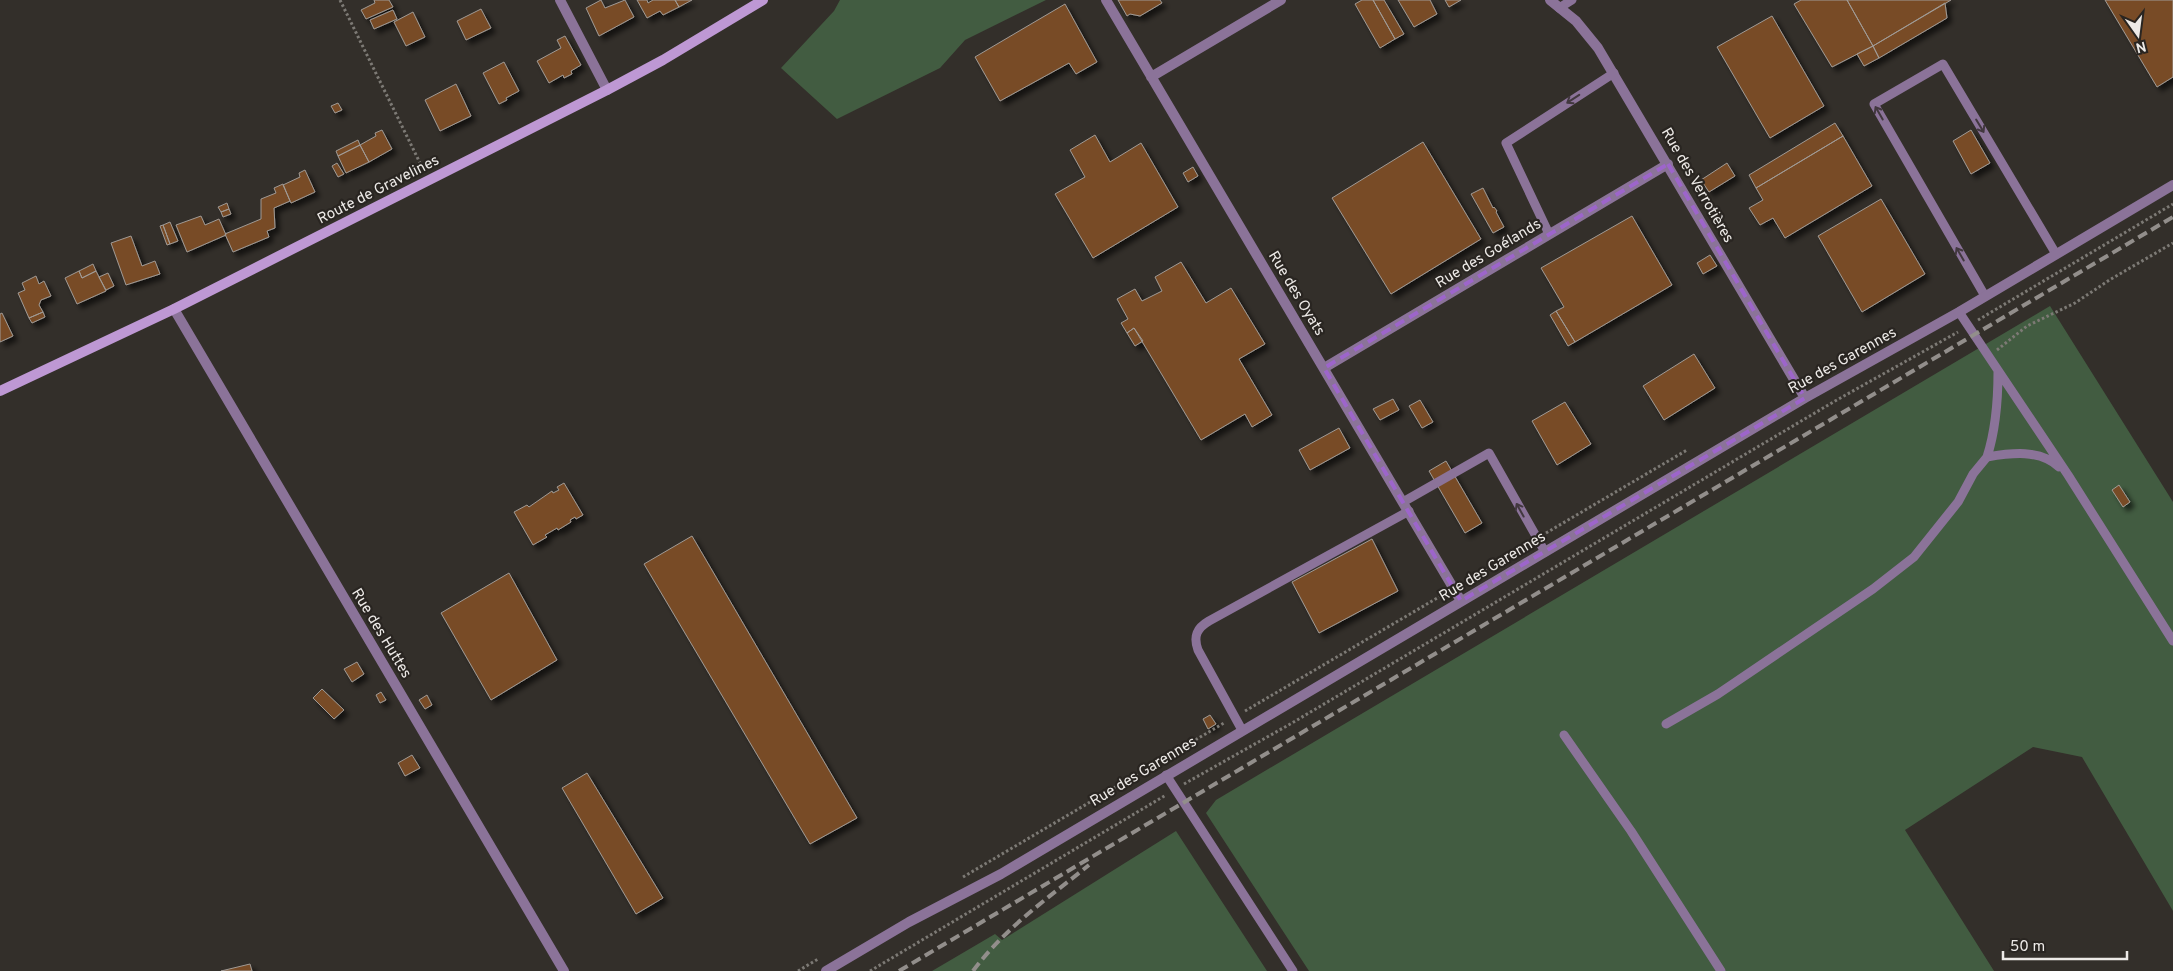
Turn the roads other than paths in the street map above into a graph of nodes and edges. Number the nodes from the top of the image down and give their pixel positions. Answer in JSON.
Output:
{"nodes":[{"id":1,"x":560,"y":0,"type":"edge"},
{"id":2,"x":763,"y":0,"type":"edge"},
{"id":3,"x":1106,"y":0,"type":"edge"},
{"id":4,"x":1281,"y":0,"type":"edge"},
{"id":5,"x":1550,"y":0,"type":"edge"},
{"id":6,"x":1572,"y":0,"type":"edge"},
{"id":7,"x":1559,"y":8,"type":"junction"},
{"id":8,"x":1614,"y":73,"type":"junction"},
{"id":9,"x":1151,"y":77,"type":"junction"},
{"id":10,"x":606,"y":90,"type":"junction"},
{"id":11,"x":1668,"y":164,"type":"junction"},
{"id":12,"x":2173,"y":185,"type":"edge"},
{"id":13,"x":1549,"y":234,"type":"junction"},
{"id":14,"x":2056,"y":254,"type":"junction"},
{"id":15,"x":1984,"y":296,"type":"junction"},
{"id":16,"x":174,"y":309,"type":"junction"},
{"id":17,"x":1959,"y":312,"type":"junction"},
{"id":18,"x":1324,"y":368,"type":"junction"},
{"id":19,"x":1998,"y":372,"type":"junction"},
{"id":20,"x":0,"y":391,"type":"edge"},
{"id":21,"x":1805,"y":398,"type":"junction"},
{"id":22,"x":1987,"y":457,"type":"junction"},
{"id":23,"x":2068,"y":475,"type":"junction"},
{"id":24,"x":1406,"y":507,"type":"junction"},
{"id":25,"x":1545,"y":552,"type":"junction"},
{"id":26,"x":1462,"y":601,"type":"junction"},
{"id":27,"x":2173,"y":641,"type":"edge"},
{"id":28,"x":1666,"y":724,"type":"dead end"},
{"id":29,"x":1242,"y":730,"type":"junction"},
{"id":30,"x":1564,"y":735,"type":"dead end"},
{"id":31,"x":1166,"y":775,"type":"junction"},
{"id":32,"x":564,"y":971,"type":"edge"},
{"id":33,"x":826,"y":971,"type":"edge"},
{"id":34,"x":1293,"y":971,"type":"edge"},
{"id":35,"x":1720,"y":971,"type":"edge"}],
"edges":[{"from":1,"to":10,"type":"street"},
{"from":2,"to":10,"type":"main road","name":"Route de Gravelines"},
{"from":3,"to":9,"type":"street","name":"Rue des Oyats"},
{"from":4,"to":9,"type":"street"},
{"from":5,"to":7,"type":"street","name":"Rue des Verrotières"},
{"from":6,"to":7,"type":"lane"},
{"from":7,"to":8,"type":"street","name":"Rue des Verrotières"},
{"from":8,"to":11,"type":"street","name":"Rue des Verrotières"},
{"from":8,"to":13,"type":"lane","one_way":true},
{"from":9,"to":18,"type":"street","name":"Rue des Oyats"},
{"from":10,"to":16,"type":"main road","name":"Route de Gravelines"},
{"from":11,"to":13,"type":"street","name":"Rue des Goélands"},
{"from":11,"to":21,"type":"street","name":"Rue des Verrotières"},
{"from":12,"to":14,"type":"street","name":"Rue des Garennes"},
{"from":13,"to":18,"type":"street","name":"Rue des Goélands"},
{"from":14,"to":15,"type":"street","name":"Rue des Garennes"},
{"from":15,"to":14,"type":"lane","one_way":true},
{"from":15,"to":17,"type":"street","name":"Rue des Garennes"},
{"from":16,"to":20,"type":"main road","name":"Route de Gravelines"},
{"from":16,"to":32,"type":"street","name":"Rue des Huttes"},
{"from":17,"to":19,"type":"lane"},
{"from":17,"to":21,"type":"street","name":"Rue des Garennes"},
{"from":18,"to":24,"type":"street","name":"Rue des Oyats"},
{"from":19,"to":22,"type":"lane"},
{"from":19,"to":23,"type":"lane"},
{"from":21,"to":25,"type":"street","name":"Rue des Garennes"},
{"from":22,"to":23,"type":"lane"},
{"from":22,"to":28,"type":"lane"},
{"from":23,"to":27,"type":"lane"},
{"from":25,"to":24,"type":"lane","one_way":true},
{"from":24,"to":26,"type":"street","name":"Rue des Oyats"},
{"from":24,"to":29,"type":"lane"},
{"from":25,"to":26,"type":"street","name":"Rue des Garennes"},
{"from":26,"to":29,"type":"street","name":"Rue des Garennes"},
{"from":29,"to":31,"type":"street","name":"Rue des Garennes"},
{"from":30,"to":35,"type":"lane"},
{"from":31,"to":33,"type":"street","name":"Rue des Garennes"},
{"from":31,"to":34,"type":"lane"}]}
